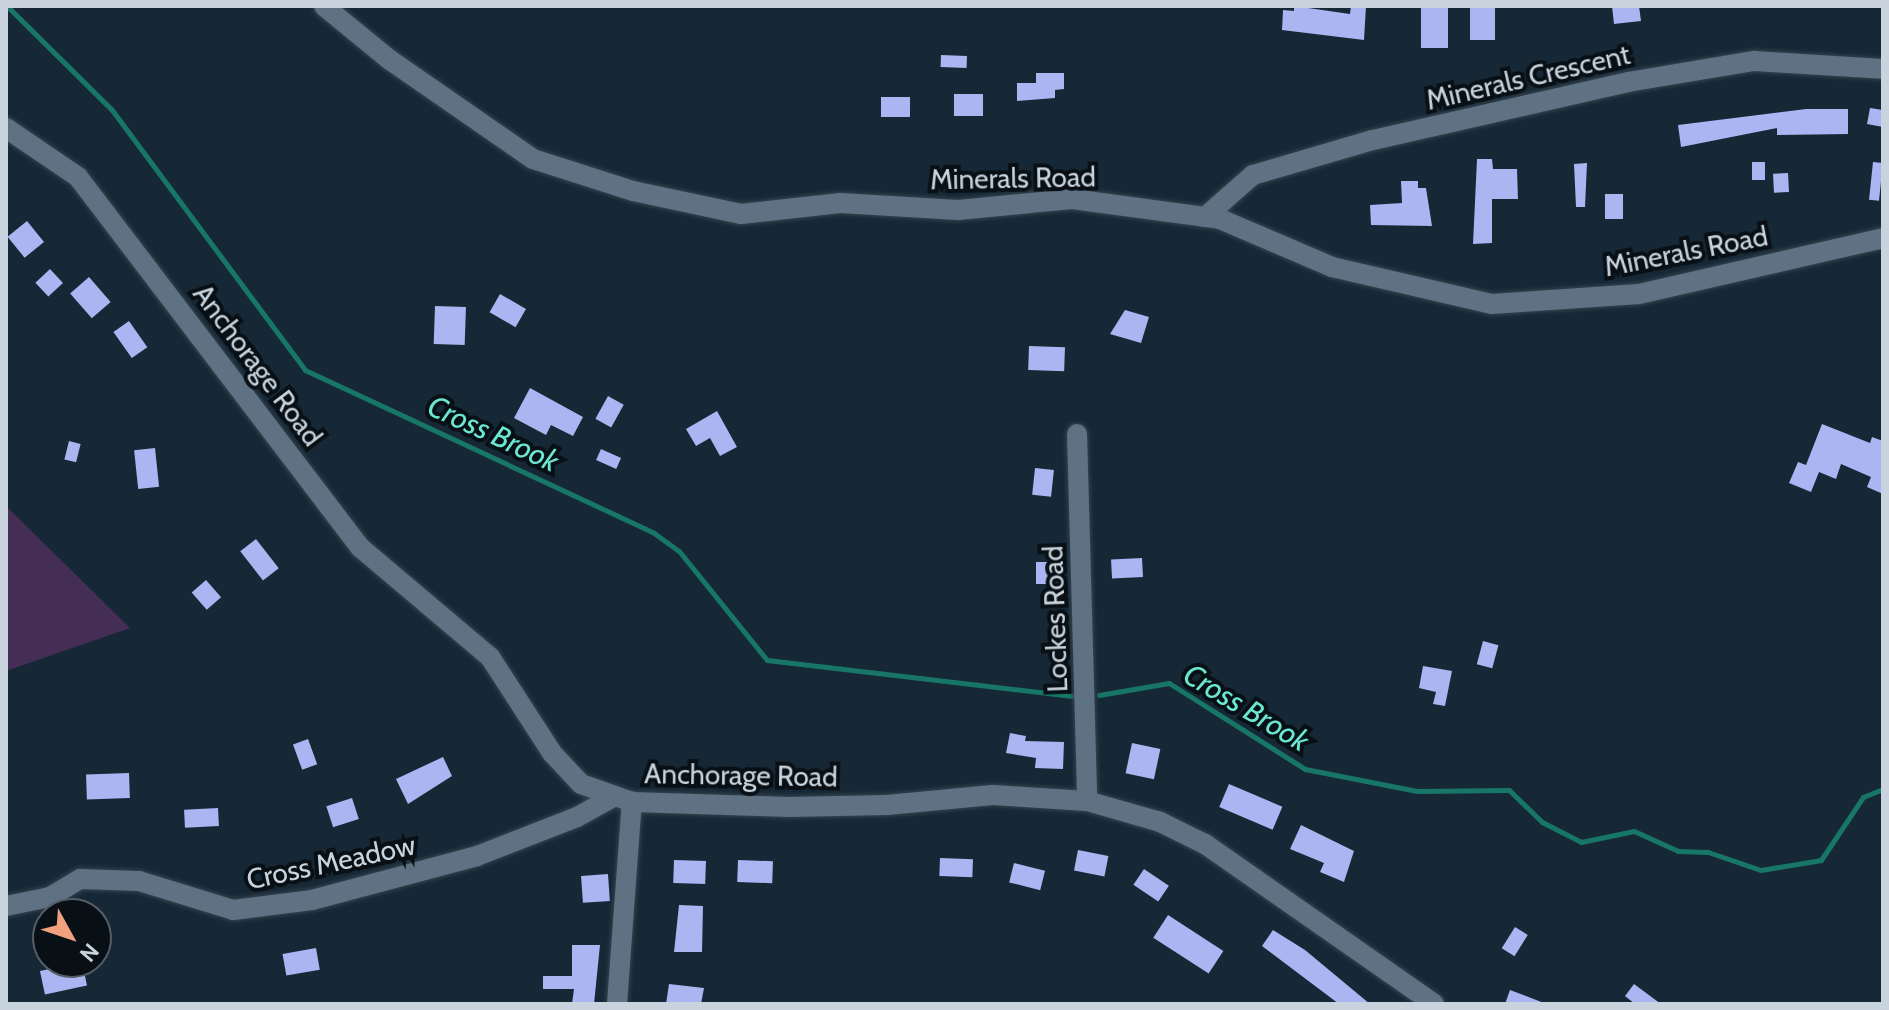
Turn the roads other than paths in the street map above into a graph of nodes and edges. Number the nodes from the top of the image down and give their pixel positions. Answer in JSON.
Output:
{"nodes":[{"id":1,"x":324,"y":6,"type":"edge"},
{"id":2,"x":1883,"y":69,"type":"edge"},
{"id":3,"x":6,"y":128,"type":"edge"},
{"id":4,"x":1205,"y":217,"type":"junction"},
{"id":5,"x":1883,"y":238,"type":"edge"},
{"id":6,"x":1077,"y":434,"type":"dead end"},
{"id":7,"x":624,"y":799,"type":"junction"},
{"id":8,"x":1087,"y":801,"type":"junction"},
{"id":9,"x":6,"y":906,"type":"edge"},
{"id":10,"x":617,"y":1004,"type":"edge"},
{"id":11,"x":1434,"y":1004,"type":"edge"}],
"edges":[{"from":1,"to":4,"type":"street","name":"Minerals Road"},
{"from":2,"to":4,"type":"street","name":"Minerals Crescent"},
{"from":3,"to":7,"type":"street","name":"Anchorage Road"},
{"from":4,"to":5,"type":"street","name":"Minerals Road"},
{"from":6,"to":8,"type":"street","name":"Lockes Road"},
{"from":7,"to":8,"type":"street","name":"Anchorage Road"},
{"from":7,"to":9,"type":"street","name":"Cross Meadow"},
{"from":7,"to":10,"type":"street"},
{"from":8,"to":11,"type":"street","name":"Anchorage Road"}]}
